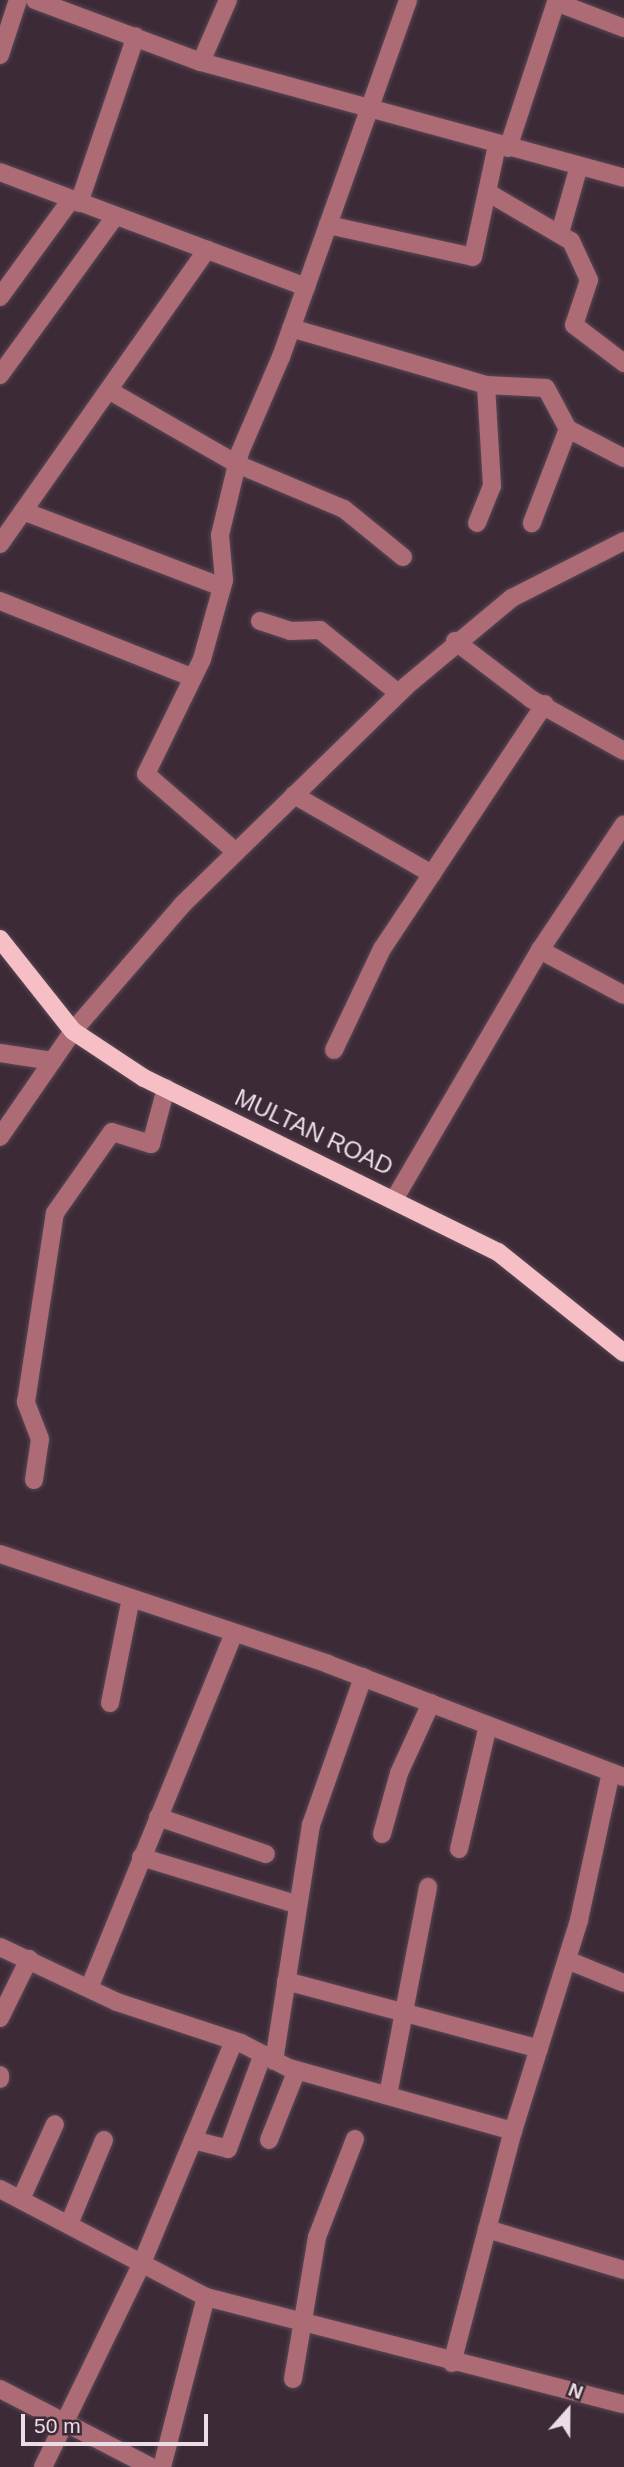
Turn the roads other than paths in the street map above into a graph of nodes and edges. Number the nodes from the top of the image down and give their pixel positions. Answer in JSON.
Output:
{"nodes":[{"id":1,"x":18,"y":0,"type":"edge"},
{"id":2,"x":228,"y":0,"type":"edge"},
{"id":3,"x":408,"y":0,"type":"edge"},
{"id":4,"x":39,"y":1,"type":"edge"},
{"id":5,"x":624,"y":28,"type":"edge"},
{"id":6,"x":136,"y":36,"type":"junction"},
{"id":7,"x":0,"y":55,"type":"edge"},
{"id":8,"x":201,"y":62,"type":"junction"},
{"id":9,"x":364,"y":111,"type":"junction"},
{"id":10,"x":502,"y":146,"type":"junction"},
{"id":11,"x":579,"y":166,"type":"junction"},
{"id":12,"x":0,"y":172,"type":"edge"},
{"id":13,"x":624,"y":178,"type":"edge"},
{"id":14,"x":487,"y":192,"type":"junction"},
{"id":15,"x":74,"y":202,"type":"junction"},
{"id":16,"x":114,"y":218,"type":"junction"},
{"id":17,"x":328,"y":225,"type":"junction"},
{"id":18,"x":560,"y":233,"type":"junction"},
{"id":19,"x":206,"y":249,"type":"junction"},
{"id":20,"x":306,"y":287,"type":"junction"},
{"id":21,"x":0,"y":297,"type":"edge"},
{"id":22,"x":291,"y":328,"type":"junction"},
{"id":23,"x":624,"y":363,"type":"edge"},
{"id":24,"x":0,"y":374,"type":"edge"},
{"id":25,"x":486,"y":385,"type":"junction"},
{"id":26,"x":110,"y":391,"type":"junction"},
{"id":27,"x":568,"y":429,"type":"junction"},
{"id":28,"x":624,"y":457,"type":"edge"},
{"id":29,"x":237,"y":464,"type":"junction"},
{"id":30,"x":23,"y":512,"type":"junction"},
{"id":31,"x":477,"y":523,"type":"dead end"},
{"id":32,"x":533,"y":523,"type":"dead end"},
{"id":33,"x":624,"y":541,"type":"edge"},
{"id":34,"x":0,"y":544,"type":"edge"},
{"id":35,"x":402,"y":557,"type":"dead end"},
{"id":36,"x":222,"y":587,"type":"junction"},
{"id":37,"x":0,"y":601,"type":"edge"},
{"id":38,"x":260,"y":621,"type":"dead end"},
{"id":39,"x":455,"y":641,"type":"junction"},
{"id":40,"x":191,"y":677,"type":"junction"},
{"id":41,"x":398,"y":693,"type":"junction"},
{"id":42,"x":545,"y":704,"type":"junction"},
{"id":43,"x":624,"y":751,"type":"edge"},
{"id":44,"x":294,"y":795,"type":"junction"},
{"id":45,"x":624,"y":824,"type":"edge"},
{"id":46,"x":236,"y":852,"type":"junction"},
{"id":47,"x":432,"y":874,"type":"junction"},
{"id":48,"x":0,"y":939,"type":"edge"},
{"id":49,"x":540,"y":950,"type":"junction"},
{"id":50,"x":624,"y":995,"type":"edge"},
{"id":51,"x":73,"y":1031,"type":"junction"},
{"id":52,"x":334,"y":1050,"type":"dead end"},
{"id":53,"x":0,"y":1053,"type":"edge"},
{"id":54,"x":52,"y":1062,"type":"junction"},
{"id":55,"x":166,"y":1088,"type":"junction"},
{"id":56,"x":0,"y":1137,"type":"edge"},
{"id":57,"x":395,"y":1198,"type":"junction"},
{"id":58,"x":624,"y":1353,"type":"edge"},
{"id":59,"x":34,"y":1480,"type":"dead end"},
{"id":60,"x":0,"y":1554,"type":"edge"},
{"id":61,"x":131,"y":1598,"type":"junction"},
{"id":62,"x":234,"y":1633,"type":"junction"},
{"id":63,"x":363,"y":1677,"type":"junction"},
{"id":64,"x":110,"y":1703,"type":"dead end"},
{"id":65,"x":431,"y":1703,"type":"junction"},
{"id":66,"x":488,"y":1725,"type":"junction"},
{"id":67,"x":618,"y":1774,"type":"edge"},
{"id":68,"x":158,"y":1817,"type":"junction"},
{"id":69,"x":382,"y":1834,"type":"dead end"},
{"id":70,"x":459,"y":1849,"type":"dead end"},
{"id":71,"x":266,"y":1854,"type":"dead end"},
{"id":72,"x":141,"y":1857,"type":"junction"},
{"id":73,"x":428,"y":1887,"type":"dead end"},
{"id":74,"x":296,"y":1903,"type":"junction"},
{"id":75,"x":0,"y":1947,"type":"edge"},
{"id":76,"x":29,"y":1959,"type":"junction"},
{"id":77,"x":567,"y":1960,"type":"junction"},
{"id":78,"x":286,"y":1981,"type":"junction"},
{"id":79,"x":624,"y":1983,"type":"edge"},
{"id":80,"x":90,"y":1986,"type":"junction"},
{"id":81,"x":402,"y":2009,"type":"junction"},
{"id":82,"x":0,"y":2018,"type":"edge"},
{"id":83,"x":234,"y":2041,"type":"junction"},
{"id":84,"x":539,"y":2049,"type":"junction"},
{"id":85,"x":268,"y":2057,"type":"junction"},
{"id":86,"x":297,"y":2070,"type":"junction"},
{"id":87,"x":388,"y":2095,"type":"junction"},
{"id":88,"x":55,"y":2124,"type":"dead end"},
{"id":89,"x":513,"y":2131,"type":"junction"},
{"id":90,"x":355,"y":2139,"type":"dead end"},
{"id":91,"x":104,"y":2140,"type":"dead end"},
{"id":92,"x":193,"y":2140,"type":"junction"},
{"id":93,"x":269,"y":2140,"type":"dead end"},
{"id":94,"x":0,"y":2189,"type":"edge"},
{"id":95,"x":21,"y":2199,"type":"junction"},
{"id":96,"x":69,"y":2224,"type":"junction"},
{"id":97,"x":487,"y":2229,"type":"junction"},
{"id":98,"x":142,"y":2263,"type":"junction"},
{"id":99,"x":624,"y":2270,"type":"edge"},
{"id":100,"x":206,"y":2297,"type":"junction"},
{"id":101,"x":298,"y":2323,"type":"junction"},
{"id":102,"x":452,"y":2363,"type":"junction"},
{"id":103,"x":293,"y":2379,"type":"dead end"},
{"id":104,"x":0,"y":2389,"type":"edge"},
{"id":105,"x":624,"y":2404,"type":"edge"},
{"id":106,"x":65,"y":2422,"type":"junction"},
{"id":107,"x":43,"y":2467,"type":"edge"},
{"id":108,"x":151,"y":2467,"type":"edge"},
{"id":109,"x":162,"y":2467,"type":"edge"}],
"edges":[{"from":1,"to":7,"type":"street"},
{"from":2,"to":8,"type":"street"},
{"from":3,"to":9,"type":"street"},
{"from":4,"to":6,"type":"street"},
{"from":5,"to":10,"type":"street"},
{"from":6,"to":8,"type":"street"},
{"from":6,"to":15,"type":"street"},
{"from":8,"to":9,"type":"street"},
{"from":9,"to":10,"type":"street"},
{"from":9,"to":17,"type":"street"},
{"from":10,"to":11,"type":"street"},
{"from":10,"to":14,"type":"street"},
{"from":11,"to":13,"type":"street"},
{"from":11,"to":18,"type":"street"},
{"from":12,"to":15,"type":"street"},
{"from":14,"to":17,"type":"street"},
{"from":14,"to":18,"type":"street"},
{"from":15,"to":16,"type":"street"},
{"from":15,"to":21,"type":"street"},
{"from":16,"to":19,"type":"street"},
{"from":16,"to":24,"type":"street"},
{"from":17,"to":20,"type":"street"},
{"from":18,"to":23,"type":"street"},
{"from":19,"to":20,"type":"street"},
{"from":19,"to":26,"type":"street"},
{"from":20,"to":22,"type":"street"},
{"from":22,"to":25,"type":"street"},
{"from":22,"to":29,"type":"street"},
{"from":25,"to":27,"type":"street"},
{"from":25,"to":31,"type":"street"},
{"from":26,"to":29,"type":"street"},
{"from":26,"to":30,"type":"street"},
{"from":27,"to":28,"type":"street"},
{"from":27,"to":32,"type":"street"},
{"from":29,"to":35,"type":"street"},
{"from":29,"to":36,"type":"street"},
{"from":30,"to":34,"type":"street"},
{"from":30,"to":36,"type":"street"},
{"from":33,"to":39,"type":"street"},
{"from":36,"to":40,"type":"street"},
{"from":37,"to":40,"type":"street"},
{"from":38,"to":41,"type":"street"},
{"from":39,"to":41,"type":"street"},
{"from":39,"to":42,"type":"street"},
{"from":40,"to":46,"type":"street"},
{"from":41,"to":44,"type":"street"},
{"from":42,"to":43,"type":"street"},
{"from":42,"to":47,"type":"street"},
{"from":44,"to":46,"type":"street"},
{"from":44,"to":47,"type":"street"},
{"from":45,"to":49,"type":"street"},
{"from":46,"to":51,"type":"street"},
{"from":47,"to":52,"type":"street"},
{"from":48,"to":51,"type":"main road","name":"MULTAN ROAD"},
{"from":49,"to":50,"type":"street"},
{"from":49,"to":57,"type":"street"},
{"from":51,"to":54,"type":"street"},
{"from":51,"to":55,"type":"main road","name":"MULTAN ROAD"},
{"from":53,"to":54,"type":"street"},
{"from":54,"to":56,"type":"street"},
{"from":55,"to":57,"type":"main road","name":"MULTAN ROAD"},
{"from":55,"to":59,"type":"street"},
{"from":57,"to":58,"type":"main road","name":"MULTAN ROAD"},
{"from":60,"to":61,"type":"street"},
{"from":61,"to":62,"type":"street"},
{"from":61,"to":64,"type":"street"},
{"from":62,"to":63,"type":"street"},
{"from":62,"to":68,"type":"street"},
{"from":63,"to":65,"type":"street"},
{"from":63,"to":74,"type":"street"},
{"from":65,"to":66,"type":"street"},
{"from":65,"to":69,"type":"street"},
{"from":66,"to":67,"type":"street"},
{"from":66,"to":70,"type":"street"},
{"from":67,"to":77,"type":"street"},
{"from":68,"to":71,"type":"street"},
{"from":68,"to":72,"type":"street"},
{"from":72,"to":74,"type":"street"},
{"from":72,"to":80,"type":"street"},
{"from":73,"to":81,"type":"street"},
{"from":74,"to":78,"type":"street"},
{"from":75,"to":76,"type":"street"},
{"from":76,"to":80,"type":"street"},
{"from":76,"to":82,"type":"street"},
{"from":77,"to":79,"type":"street"},
{"from":77,"to":84,"type":"street"},
{"from":78,"to":81,"type":"street"},
{"from":78,"to":85,"type":"street"},
{"from":80,"to":83,"type":"street"},
{"from":81,"to":84,"type":"street"},
{"from":81,"to":87,"type":"street"},
{"from":83,"to":85,"type":"street"},
{"from":83,"to":92,"type":"street"},
{"from":84,"to":89,"type":"street"},
{"from":85,"to":86,"type":"street"},
{"from":85,"to":92,"type":"street"},
{"from":86,"to":87,"type":"street"},
{"from":86,"to":93,"type":"street"},
{"from":87,"to":89,"type":"street"},
{"from":88,"to":95,"type":"street"},
{"from":89,"to":97,"type":"street"},
{"from":90,"to":101,"type":"street"},
{"from":91,"to":96,"type":"street"},
{"from":92,"to":98,"type":"street"},
{"from":94,"to":95,"type":"street"},
{"from":95,"to":96,"type":"street"},
{"from":96,"to":98,"type":"street"},
{"from":97,"to":99,"type":"street"},
{"from":97,"to":102,"type":"street"},
{"from":98,"to":100,"type":"street"},
{"from":98,"to":106,"type":"street"},
{"from":100,"to":101,"type":"street"},
{"from":100,"to":109,"type":"street"},
{"from":101,"to":102,"type":"street"},
{"from":101,"to":103,"type":"street"},
{"from":102,"to":105,"type":"street"},
{"from":104,"to":106,"type":"street"},
{"from":106,"to":107,"type":"street"},
{"from":106,"to":108,"type":"street"}]}
